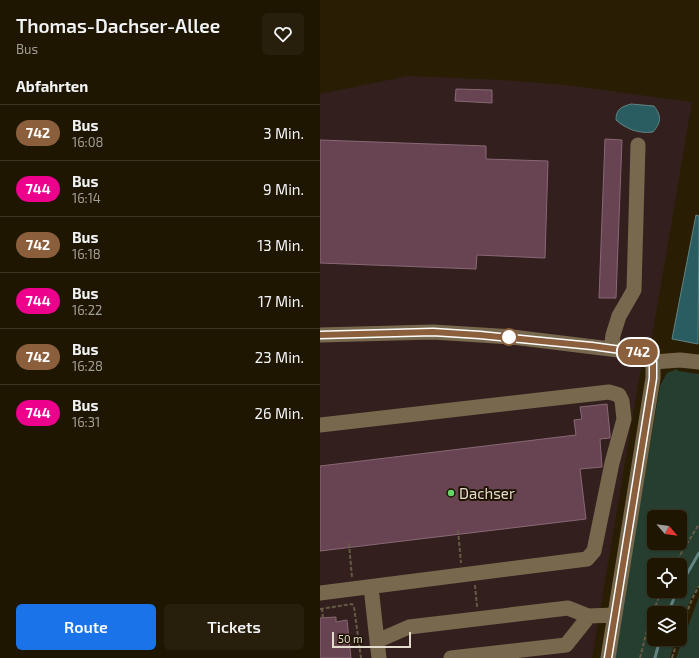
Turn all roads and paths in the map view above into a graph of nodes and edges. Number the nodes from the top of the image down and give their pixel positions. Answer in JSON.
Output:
{"nodes":[{"id":1,"x":638,"y":145,"type":"dead end"},
{"id":2,"x":320,"y":335,"type":"edge"},
{"id":3,"x":612,"y":348,"type":"junction"},
{"id":4,"x":653,"y":362,"type":"junction"},
{"id":5,"x":699,"y":362,"type":"edge"},
{"id":6,"x":320,"y":425,"type":"edge"},
{"id":7,"x":699,"y":524,"type":"edge"},
{"id":8,"x":349,"y":543,"type":"dead end"},
{"id":9,"x":678,"y":558,"type":"edge"},
{"id":10,"x":699,"y":586,"type":"edge"},
{"id":11,"x":371,"y":587,"type":"junction"},
{"id":12,"x":348,"y":590,"type":"junction"},
{"id":13,"x":320,"y":593,"type":"edge"},
{"id":14,"x":658,"y":598,"type":"edge"},
{"id":15,"x":343,"y":606,"type":"junction"},
{"id":16,"x":321,"y":608,"type":"edge"},
{"id":17,"x":687,"y":613,"type":"edge"},
{"id":18,"x":615,"y":615,"type":"junction"},
{"id":19,"x":588,"y":616,"type":"junction"},
{"id":20,"x":323,"y":618,"type":"dead end"},
{"id":21,"x":377,"y":640,"type":"junction"},
{"id":22,"x":676,"y":646,"type":"edge"},
{"id":23,"x":361,"y":658,"type":"edge"},
{"id":24,"x":379,"y":658,"type":"edge"},
{"id":25,"x":451,"y":658,"type":"edge"},
{"id":26,"x":608,"y":658,"type":"edge"},
{"id":27,"x":640,"y":658,"type":"edge"},
{"id":28,"x":672,"y":658,"type":"edge"}],
"edges":[{"from":1,"to":3,"type":"street"},
{"from":2,"to":3,"type":"street"},
{"from":3,"to":4,"type":"street"},
{"from":4,"to":5,"type":"street"},
{"from":4,"to":18,"type":"street"},
{"from":6,"to":11,"type":"street"},
{"from":7,"to":9,"type":"path"},
{"from":8,"to":12,"type":"path"},
{"from":10,"to":17,"type":"path"},
{"from":11,"to":12,"type":"street"},
{"from":11,"to":21,"type":"street"},
{"from":12,"to":13,"type":"street"},
{"from":12,"to":15,"type":"path"},
{"from":14,"to":27,"type":"path"},
{"from":15,"to":16,"type":"path"},
{"from":15,"to":23,"type":"path"},
{"from":16,"to":20,"type":"path"},
{"from":18,"to":19,"type":"street"},
{"from":18,"to":26,"type":"street"},
{"from":19,"to":21,"type":"street"},
{"from":19,"to":25,"type":"street"},
{"from":21,"to":24,"type":"street"},
{"from":22,"to":28,"type":"path"}]}
